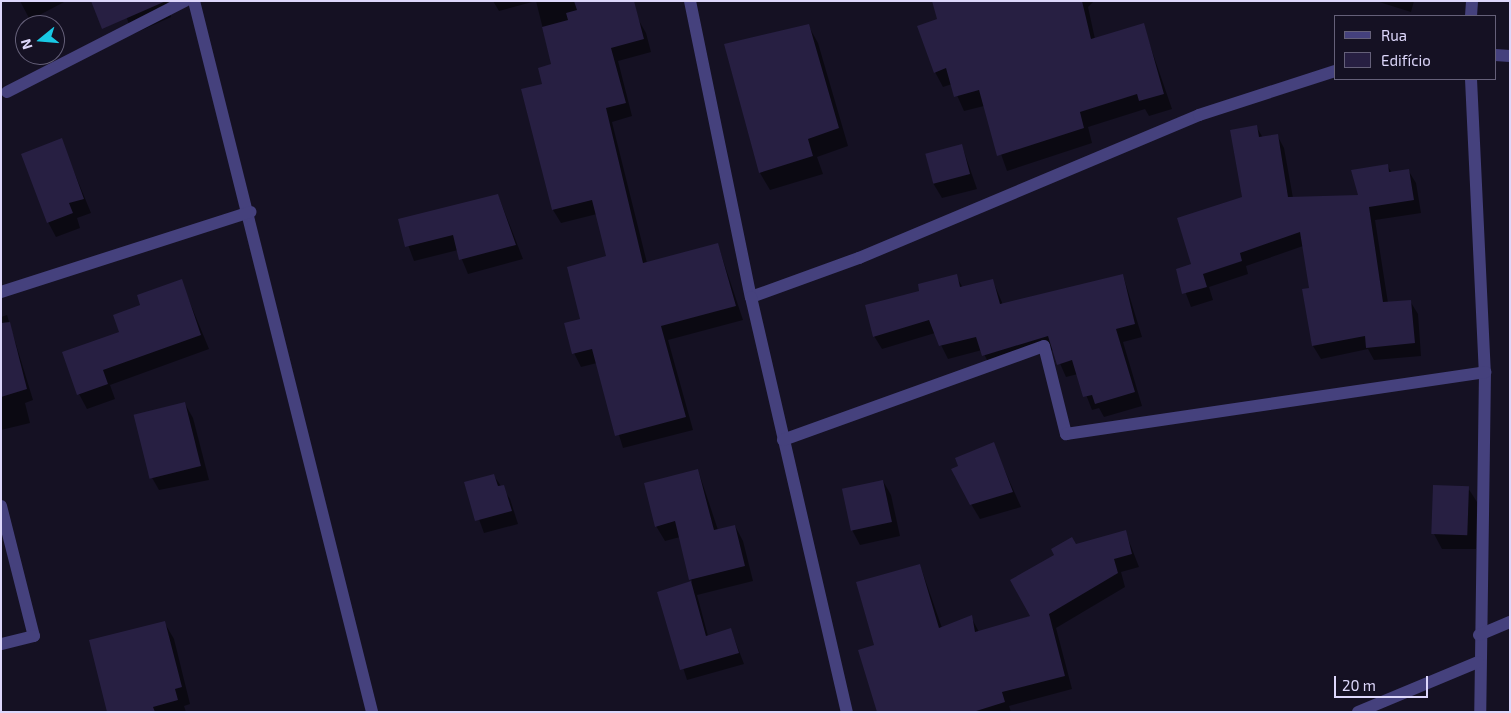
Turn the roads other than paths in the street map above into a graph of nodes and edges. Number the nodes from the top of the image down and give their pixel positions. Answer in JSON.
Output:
{"nodes":[{"id":1,"x":185,"y":1,"type":"edge"},
{"id":2,"x":194,"y":1,"type":"edge"},
{"id":3,"x":690,"y":1,"type":"edge"},
{"id":4,"x":1472,"y":1,"type":"edge"},
{"id":5,"x":1471,"y":15,"type":"edge"},
{"id":6,"x":1496,"y":55,"type":"edge"},
{"id":7,"x":1510,"y":56,"type":"edge"},
{"id":8,"x":1334,"y":71,"type":"edge"},
{"id":9,"x":1471,"y":80,"type":"edge"},
{"id":10,"x":7,"y":92,"type":"dead end"},
{"id":11,"x":250,"y":212,"type":"junction"},
{"id":12,"x":1,"y":292,"type":"edge"},
{"id":13,"x":751,"y":298,"type":"junction"},
{"id":14,"x":1485,"y":372,"type":"junction"},
{"id":15,"x":784,"y":440,"type":"junction"},
{"id":16,"x":1,"y":506,"type":"edge"},
{"id":17,"x":1510,"y":622,"type":"edge"},
{"id":18,"x":1479,"y":635,"type":"junction"},
{"id":19,"x":1,"y":644,"type":"edge"},
{"id":20,"x":1478,"y":662,"type":"junction"},
{"id":21,"x":372,"y":712,"type":"edge"},
{"id":22,"x":847,"y":712,"type":"edge"},
{"id":23,"x":1358,"y":712,"type":"edge"},
{"id":24,"x":1480,"y":712,"type":"edge"}],
"edges":[{"from":1,"to":10,"type":"street"},
{"from":2,"to":11,"type":"street"},
{"from":3,"to":13,"type":"street"},
{"from":4,"to":5,"type":"street"},
{"from":6,"to":7,"type":"street"},
{"from":8,"to":13,"type":"street"},
{"from":9,"to":14,"type":"street"},
{"from":11,"to":12,"type":"street"},
{"from":11,"to":21,"type":"street"},
{"from":13,"to":15,"type":"street"},
{"from":14,"to":15,"type":"street"},
{"from":14,"to":18,"type":"street"},
{"from":15,"to":22,"type":"street"},
{"from":16,"to":19,"type":"street"},
{"from":17,"to":18,"type":"street"},
{"from":18,"to":20,"type":"street"},
{"from":20,"to":23,"type":"street"},
{"from":20,"to":24,"type":"street"}]}
